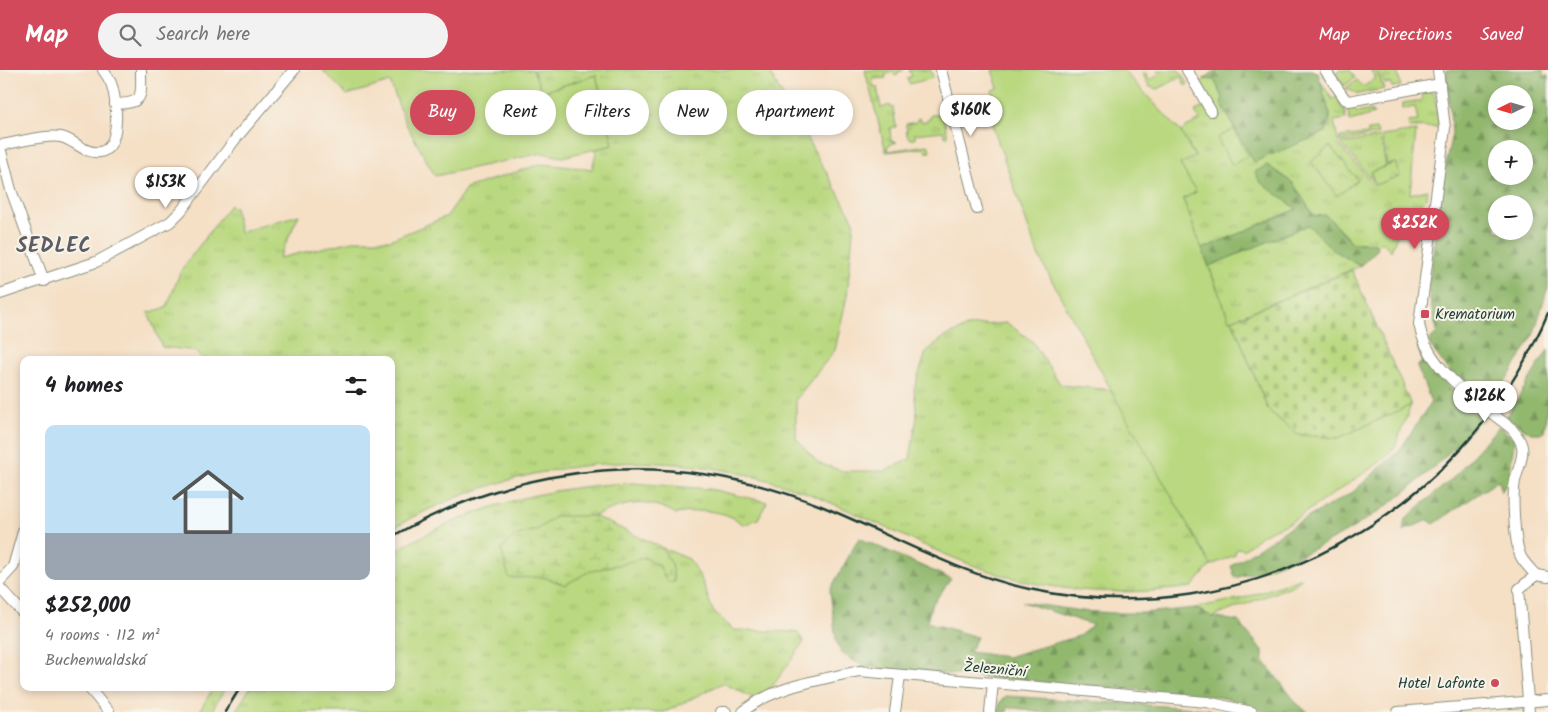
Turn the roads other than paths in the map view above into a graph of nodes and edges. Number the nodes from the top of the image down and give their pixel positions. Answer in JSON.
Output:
{"nodes":[{"id":1,"x":103,"y":70,"type":"edge"},
{"id":2,"x":141,"y":70,"type":"edge"},
{"id":3,"x":941,"y":70,"type":"edge"},
{"id":4,"x":1187,"y":70,"type":"edge"},
{"id":5,"x":1324,"y":70,"type":"edge"},
{"id":6,"x":1438,"y":70,"type":"edge"},
{"id":7,"x":291,"y":71,"type":"edge"},
{"id":8,"x":1440,"y":84,"type":"junction"},
{"id":9,"x":115,"y":104,"type":"junction"},
{"id":10,"x":1211,"y":111,"type":"dead end"},
{"id":11,"x":0,"y":148,"type":"edge"},
{"id":12,"x":978,"y":209,"type":"dead end"},
{"id":13,"x":44,"y":281,"type":"junction"},
{"id":14,"x":0,"y":294,"type":"edge"},
{"id":15,"x":20,"y":543,"type":"edge"},
{"id":16,"x":1536,"y":575,"type":"junction"},
{"id":17,"x":1548,"y":577,"type":"edge"},
{"id":18,"x":0,"y":581,"type":"edge"},
{"id":19,"x":0,"y":588,"type":"edge"},
{"id":20,"x":20,"y":610,"type":"edge"},
{"id":21,"x":900,"y":676,"type":"junction"},
{"id":22,"x":994,"y":683,"type":"junction"},
{"id":23,"x":91,"y":691,"type":"edge"},
{"id":24,"x":1548,"y":700,"type":"edge"},
{"id":25,"x":1529,"y":707,"type":"edge"},
{"id":26,"x":1225,"y":709,"type":"edge"},
{"id":27,"x":109,"y":712,"type":"edge"},
{"id":28,"x":721,"y":712,"type":"edge"},
{"id":29,"x":726,"y":712,"type":"edge"},
{"id":30,"x":743,"y":712,"type":"edge"},
{"id":31,"x":894,"y":712,"type":"edge"},
{"id":32,"x":990,"y":712,"type":"edge"},
{"id":33,"x":1252,"y":712,"type":"edge"},
{"id":34,"x":1398,"y":712,"type":"edge"}],
"edges":[{"from":1,"to":9,"type":"street"},
{"from":2,"to":9,"type":"street"},
{"from":3,"to":12,"type":"street"},
{"from":4,"to":10,"type":"street"},
{"from":5,"to":8,"type":"street"},
{"from":6,"to":8,"type":"street"},
{"from":7,"to":13,"type":"street"},
{"from":8,"to":16,"type":"street","bridge":true},
{"from":9,"to":11,"type":"street"},
{"from":11,"to":13,"type":"street"},
{"from":13,"to":14,"type":"street"},
{"from":15,"to":18,"type":"street"},
{"from":16,"to":17,"type":"street"},
{"from":16,"to":25,"type":"street"},
{"from":19,"to":20,"type":"street"},
{"from":21,"to":22,"type":"street","name":"Železniční"},
{"from":21,"to":30,"type":"street","name":"Železniční"},
{"from":21,"to":31,"type":"street"},
{"from":22,"to":26,"type":"street","name":"Železniční"},
{"from":22,"to":32,"type":"street"},
{"from":23,"to":27,"type":"street"},
{"from":24,"to":25,"type":"street"},
{"from":25,"to":34,"type":"street"},
{"from":26,"to":33,"type":"street","name":"Železniční"},
{"from":28,"to":29,"type":"street"}]}
